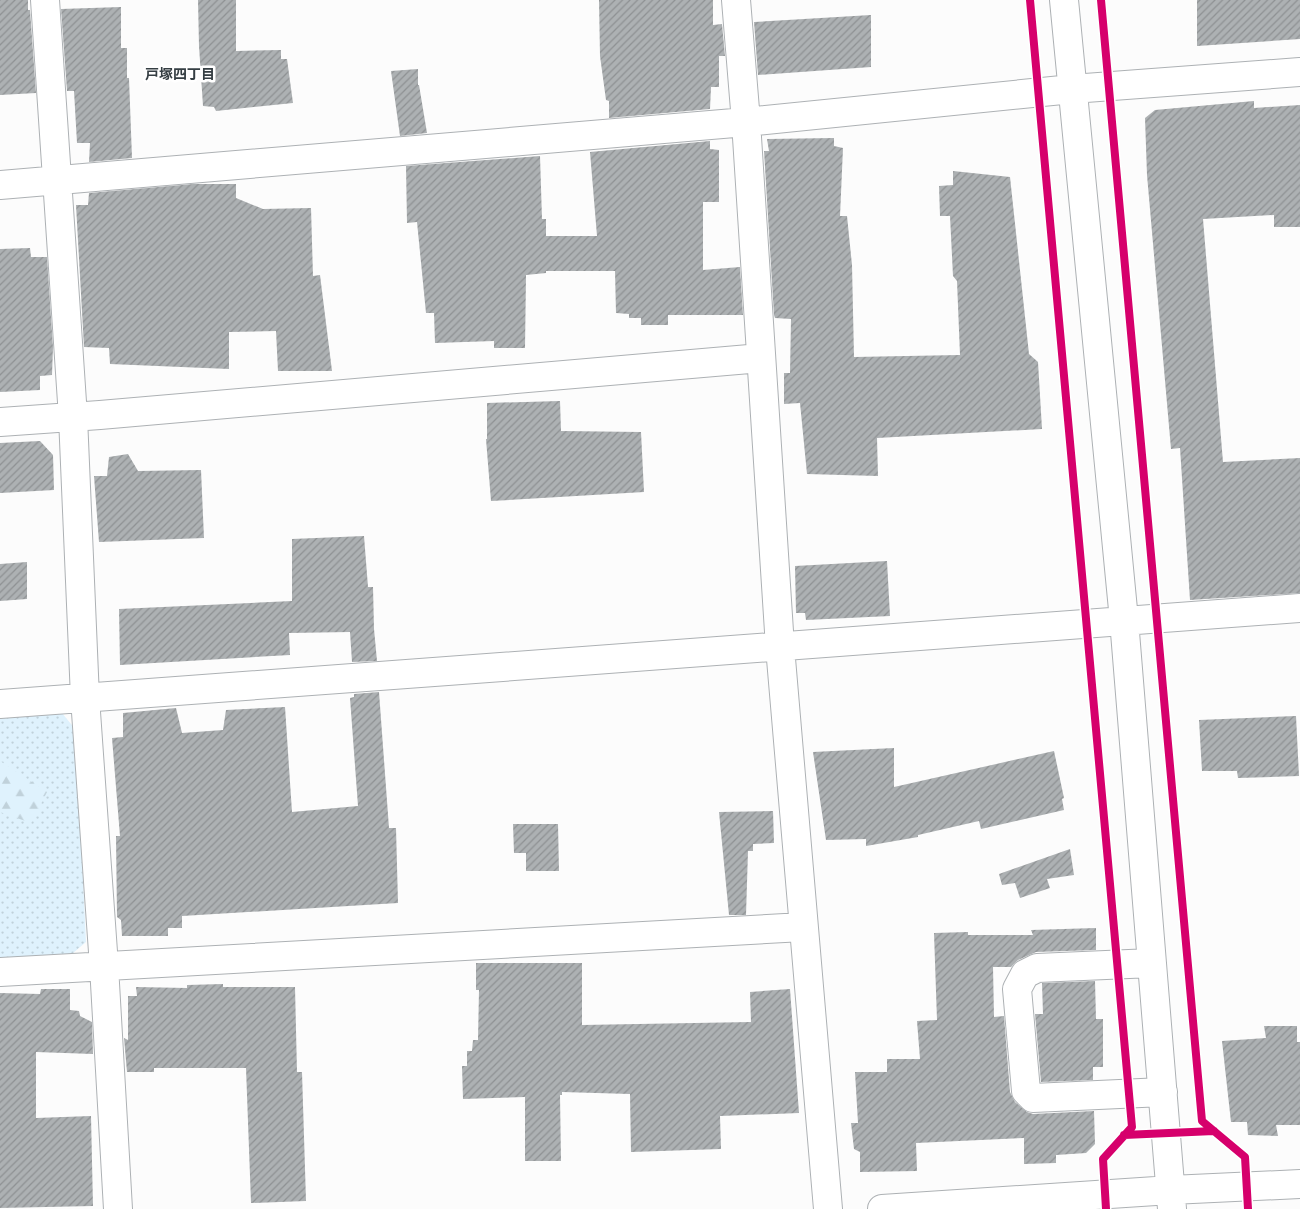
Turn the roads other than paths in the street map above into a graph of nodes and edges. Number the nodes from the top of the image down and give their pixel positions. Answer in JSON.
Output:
{"nodes":[{"id":1,"x":45,"y":0,"type":"edge"},
{"id":2,"x":736,"y":0,"type":"edge"},
{"id":3,"x":1064,"y":0,"type":"edge"},
{"id":4,"x":1300,"y":72,"type":"edge"},
{"id":5,"x":1072,"y":89,"type":"junction"},
{"id":6,"x":746,"y":122,"type":"junction"},
{"id":7,"x":56,"y":181,"type":"junction"},
{"id":8,"x":0,"y":185,"type":"edge"},
{"id":9,"x":761,"y":358,"type":"junction"},
{"id":10,"x":73,"y":418,"type":"junction"},
{"id":11,"x":0,"y":422,"type":"edge"},
{"id":12,"x":1300,"y":608,"type":"edge"},
{"id":13,"x":1124,"y":620,"type":"junction"},
{"id":14,"x":780,"y":647,"type":"junction"},
{"id":15,"x":85,"y":698,"type":"junction"},
{"id":16,"x":0,"y":704,"type":"edge"},
{"id":17,"x":803,"y":927,"type":"junction"},
{"id":18,"x":1152,"y":963,"type":"junction"},
{"id":19,"x":104,"y":966,"type":"junction"},
{"id":20,"x":0,"y":972,"type":"edge"},
{"id":21,"x":1163,"y":1092,"type":"junction"},
{"id":22,"x":1300,"y":1184,"type":"edge"},
{"id":23,"x":1171,"y":1199,"type":"edge"},
{"id":24,"x":118,"y":1209,"type":"edge"},
{"id":25,"x":828,"y":1209,"type":"edge"},
{"id":26,"x":882,"y":1209,"type":"edge"}],
"edges":[{"from":1,"to":7,"type":"street"},
{"from":2,"to":6,"type":"street"},
{"from":3,"to":5,"type":"street"},
{"from":4,"to":5,"type":"street"},
{"from":5,"to":6,"type":"street"},
{"from":5,"to":13,"type":"street"},
{"from":6,"to":7,"type":"street"},
{"from":6,"to":9,"type":"street"},
{"from":7,"to":8,"type":"street"},
{"from":7,"to":10,"type":"street"},
{"from":9,"to":10,"type":"street"},
{"from":9,"to":14,"type":"street"},
{"from":10,"to":11,"type":"street"},
{"from":10,"to":15,"type":"street"},
{"from":12,"to":13,"type":"street"},
{"from":13,"to":14,"type":"street"},
{"from":13,"to":18,"type":"street"},
{"from":14,"to":15,"type":"street"},
{"from":14,"to":17,"type":"street"},
{"from":15,"to":16,"type":"street"},
{"from":15,"to":19,"type":"street"},
{"from":17,"to":19,"type":"street"},
{"from":17,"to":25,"type":"street"},
{"from":18,"to":21,"type":"street"},
{"from":18,"to":21,"type":"street"},
{"from":19,"to":20,"type":"street"},
{"from":19,"to":24,"type":"street"},
{"from":21,"to":23,"type":"street"},
{"from":22,"to":23,"type":"street"},
{"from":23,"to":26,"type":"street"}]}
